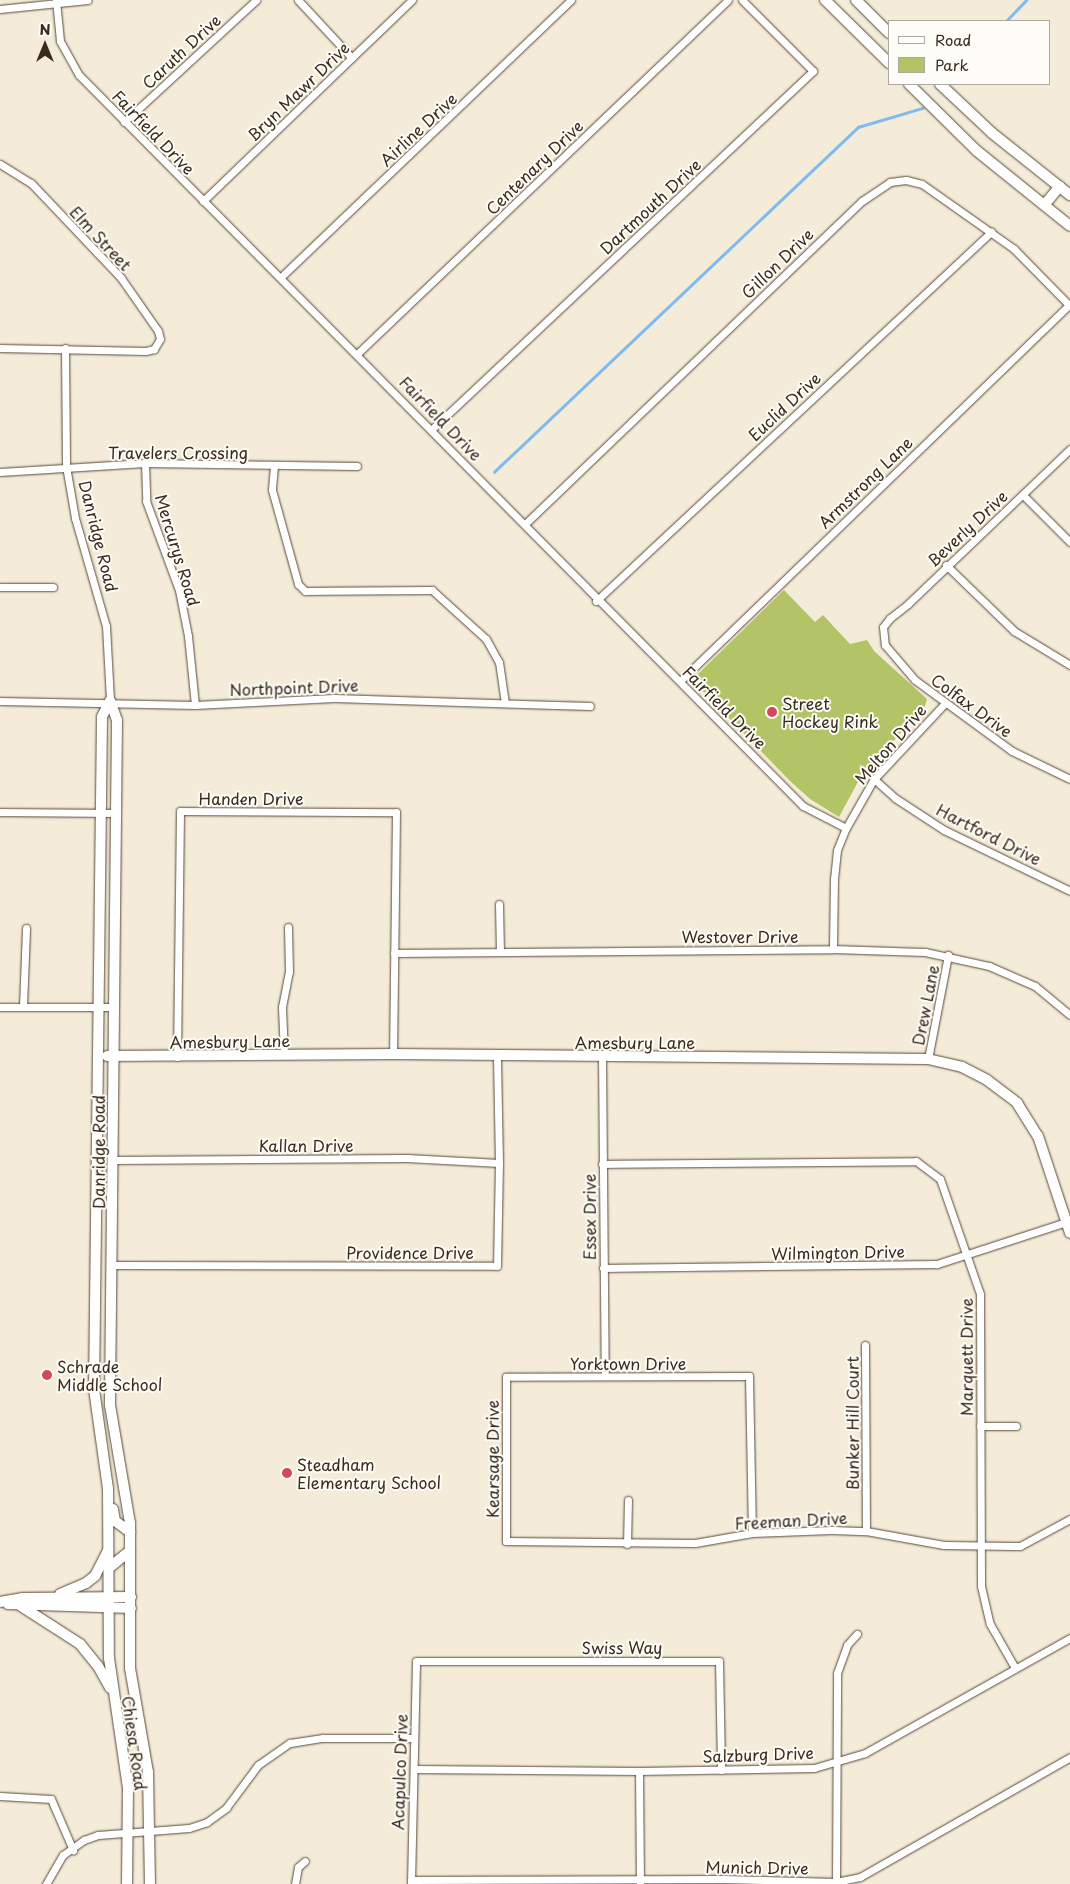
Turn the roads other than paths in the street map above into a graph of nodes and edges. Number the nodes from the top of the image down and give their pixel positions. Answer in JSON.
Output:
{"nodes":[{"id":1,"x":88,"y":0,"type":"edge"},
{"id":2,"x":256,"y":0,"type":"edge"},
{"id":3,"x":298,"y":0,"type":"edge"},
{"id":4,"x":412,"y":0,"type":"edge"},
{"id":5,"x":571,"y":0,"type":"edge"},
{"id":6,"x":728,"y":0,"type":"edge"},
{"id":7,"x":742,"y":0,"type":"edge"},
{"id":8,"x":826,"y":0,"type":"edge"},
{"id":9,"x":856,"y":0,"type":"edge"},
{"id":10,"x":56,"y":2,"type":"edge"},
{"id":11,"x":0,"y":9,"type":"edge"},
{"id":12,"x":888,"y":32,"type":"edge"},
{"id":13,"x":352,"y":58,"type":"junction"},
{"id":14,"x":888,"y":62,"type":"edge"},
{"id":15,"x":911,"y":85,"type":"edge"},
{"id":16,"x":941,"y":85,"type":"edge"},
{"id":17,"x":124,"y":122,"type":"junction"},
{"id":18,"x":0,"y":164,"type":"edge"},
{"id":19,"x":1060,"y":186,"type":"junction"},
{"id":20,"x":1070,"y":195,"type":"edge"},
{"id":21,"x":204,"y":201,"type":"junction"},
{"id":22,"x":1045,"y":204,"type":"junction"},
{"id":23,"x":1070,"y":226,"type":"edge"},
{"id":24,"x":991,"y":232,"type":"junction"},
{"id":25,"x":281,"y":277,"type":"junction"},
{"id":26,"x":1069,"y":304,"type":"edge"},
{"id":27,"x":0,"y":348,"type":"edge"},
{"id":28,"x":65,"y":348,"type":"junction"},
{"id":29,"x":358,"y":353,"type":"junction"},
{"id":30,"x":432,"y":429,"type":"junction"},
{"id":31,"x":1070,"y":449,"type":"edge"},
{"id":32,"x":146,"y":463,"type":"junction"},
{"id":33,"x":66,"y":466,"type":"junction"},
{"id":34,"x":274,"y":466,"type":"junction"},
{"id":35,"x":357,"y":466,"type":"dead end"},
{"id":36,"x":0,"y":472,"type":"edge"},
{"id":37,"x":1024,"y":496,"type":"junction"},
{"id":38,"x":525,"y":524,"type":"junction"},
{"id":39,"x":1070,"y":542,"type":"edge"},
{"id":40,"x":946,"y":565,"type":"junction"},
{"id":41,"x":0,"y":587,"type":"edge"},
{"id":42,"x":53,"y":587,"type":"dead end"},
{"id":43,"x":596,"y":601,"type":"junction"},
{"id":44,"x":883,"y":627,"type":"joint"},
{"id":45,"x":1070,"y":665,"type":"edge"},
{"id":46,"x":680,"y":681,"type":"junction"},
{"id":47,"x":0,"y":701,"type":"edge"},
{"id":48,"x":110,"y":701,"type":"junction"},
{"id":49,"x":945,"y":703,"type":"junction"},
{"id":50,"x":505,"y":704,"type":"junction"},
{"id":51,"x":195,"y":705,"type":"junction"},
{"id":52,"x":590,"y":706,"type":"dead end"},
{"id":53,"x":874,"y":779,"type":"junction"},
{"id":54,"x":1070,"y":779,"type":"edge"},
{"id":55,"x":0,"y":812,"type":"edge"},
{"id":56,"x":102,"y":812,"type":"junction"},
{"id":57,"x":116,"y":812,"type":"junction"},
{"id":58,"x":846,"y":828,"type":"junction"},
{"id":59,"x":1070,"y":892,"type":"edge"},
{"id":60,"x":499,"y":904,"type":"dead end"},
{"id":61,"x":288,"y":927,"type":"dead end"},
{"id":62,"x":26,"y":928,"type":"dead end"},
{"id":63,"x":833,"y":949,"type":"junction"},
{"id":64,"x":500,"y":952,"type":"junction"},
{"id":65,"x":394,"y":953,"type":"junction"},
{"id":66,"x":948,"y":955,"type":"junction"},
{"id":67,"x":0,"y":1007,"type":"edge"},
{"id":68,"x":23,"y":1007,"type":"junction"},
{"id":69,"x":100,"y":1007,"type":"junction"},
{"id":70,"x":113,"y":1008,"type":"junction"},
{"id":71,"x":1070,"y":1015,"type":"edge"},
{"id":72,"x":393,"y":1054,"type":"junction"},
{"id":73,"x":284,"y":1055,"type":"junction"},
{"id":74,"x":497,"y":1055,"type":"junction"},
{"id":75,"x":99,"y":1056,"type":"junction"},
{"id":76,"x":113,"y":1056,"type":"junction"},
{"id":77,"x":177,"y":1057,"type":"junction"},
{"id":78,"x":602,"y":1057,"type":"junction"},
{"id":79,"x":928,"y":1059,"type":"junction"},
{"id":80,"x":112,"y":1160,"type":"junction"},
{"id":81,"x":499,"y":1163,"type":"junction"},
{"id":82,"x":602,"y":1164,"type":"junction"},
{"id":83,"x":1066,"y":1222,"type":"junction"},
{"id":84,"x":1070,"y":1233,"type":"edge"},
{"id":85,"x":968,"y":1256,"type":"junction"},
{"id":86,"x":112,"y":1265,"type":"junction"},
{"id":87,"x":603,"y":1268,"type":"junction"},
{"id":88,"x":865,"y":1345,"type":"dead end"},
{"id":89,"x":605,"y":1376,"type":"junction"},
{"id":90,"x":506,"y":1377,"type":"joint"},
{"id":91,"x":980,"y":1426,"type":"junction"},
{"id":92,"x":1016,"y":1426,"type":"dead end"},
{"id":93,"x":108,"y":1489,"type":"junction"},
{"id":94,"x":628,"y":1500,"type":"dead end"},
{"id":95,"x":1070,"y":1519,"type":"edge"},
{"id":96,"x":866,"y":1531,"type":"junction"},
{"id":97,"x":130,"y":1532,"type":"junction"},
{"id":98,"x":752,"y":1533,"type":"junction"},
{"id":99,"x":506,"y":1541,"type":"joint"},
{"id":100,"x":627,"y":1544,"type":"junction"},
{"id":101,"x":110,"y":1546,"type":"junction"},
{"id":102,"x":980,"y":1546,"type":"junction"},
{"id":103,"x":130,"y":1550,"type":"junction"},
{"id":104,"x":110,"y":1567,"type":"junction"},
{"id":105,"x":38,"y":1598,"type":"junction"},
{"id":106,"x":0,"y":1602,"type":"edge"},
{"id":107,"x":110,"y":1602,"type":"junction"},
{"id":108,"x":131,"y":1603,"type":"junction"},
{"id":109,"x":21,"y":1606,"type":"junction"},
{"id":110,"x":857,"y":1634,"type":"dead end"},
{"id":111,"x":1070,"y":1638,"type":"edge"},
{"id":112,"x":416,"y":1661,"type":"joint"},
{"id":113,"x":1016,"y":1668,"type":"junction"},
{"id":114,"x":112,"y":1691,"type":"junction"},
{"id":115,"x":413,"y":1738,"type":"junction"},
{"id":116,"x":1070,"y":1757,"type":"edge"},
{"id":117,"x":835,"y":1763,"type":"junction"},
{"id":118,"x":414,"y":1769,"type":"junction"},
{"id":119,"x":721,"y":1770,"type":"junction"},
{"id":120,"x":638,"y":1771,"type":"junction"},
{"id":121,"x":0,"y":1796,"type":"edge"},
{"id":122,"x":149,"y":1833,"type":"junction"},
{"id":123,"x":128,"y":1834,"type":"junction"},
{"id":124,"x":73,"y":1850,"type":"junction"},
{"id":125,"x":305,"y":1861,"type":"dead end"},
{"id":126,"x":411,"y":1882,"type":"edge"},
{"id":127,"x":640,"y":1882,"type":"edge"},
{"id":128,"x":836,"y":1883,"type":"edge"},
{"id":129,"x":46,"y":1884,"type":"edge"},
{"id":130,"x":127,"y":1884,"type":"edge"},
{"id":131,"x":150,"y":1884,"type":"edge"},
{"id":132,"x":295,"y":1884,"type":"edge"}],
"edges":[{"from":1,"to":10,"type":"street"},
{"from":2,"to":17,"type":"street","name":"Caruth Drive"},
{"from":3,"to":13,"type":"street"},
{"from":4,"to":13,"type":"street","name":"Bryn Mawr Drive"},
{"from":5,"to":25,"type":"street","name":"Airline Drive"},
{"from":6,"to":29,"type":"street","name":"Centenary Drive"},
{"from":7,"to":30,"type":"street","name":"Dartmouth Drive"},
{"from":8,"to":14,"type":"street"},
{"from":9,"to":12,"type":"street"},
{"from":10,"to":11,"type":"street"},
{"from":10,"to":17,"type":"street","name":"Fairfield Drive"},
{"from":13,"to":21,"type":"street","name":"Bryn Mawr Drive"},
{"from":15,"to":22,"type":"street"},
{"from":16,"to":19,"type":"street"},
{"from":17,"to":21,"type":"street","name":"Fairfield Drive"},
{"from":18,"to":28,"type":"street","name":"Elm Street"},
{"from":19,"to":20,"type":"street"},
{"from":19,"to":22,"type":"street"},
{"from":21,"to":25,"type":"street","name":"Fairfield Drive"},
{"from":22,"to":23,"type":"street"},
{"from":24,"to":26,"type":"street","name":"Gillon Drive"},
{"from":24,"to":38,"type":"street","name":"Gillon Drive"},
{"from":24,"to":43,"type":"street","name":"Euclid Drive"},
{"from":25,"to":29,"type":"street","name":"Fairfield Drive"},
{"from":26,"to":46,"type":"street","name":"Armstrong Lane"},
{"from":27,"to":28,"type":"street"},
{"from":28,"to":33,"type":"street","name":"Danridge Road"},
{"from":29,"to":30,"type":"street","name":"Fairfield Drive"},
{"from":30,"to":38,"type":"street","name":"Fairfield Drive"},
{"from":31,"to":37,"type":"street","name":"Beverly Drive"},
{"from":32,"to":33,"type":"street","name":"Travelers Crossing"},
{"from":32,"to":34,"type":"street","name":"Travelers Crossing"},
{"from":32,"to":51,"type":"street","name":"Mercurys Road"},
{"from":33,"to":36,"type":"street","name":"Travelers Crossing"},
{"from":33,"to":48,"type":"street","name":"Danridge Road"},
{"from":34,"to":35,"type":"street","name":"Travelers Crossing"},
{"from":34,"to":50,"type":"street"},
{"from":37,"to":39,"type":"street"},
{"from":37,"to":40,"type":"street","name":"Beverly Drive"},
{"from":38,"to":43,"type":"street","name":"Fairfield Drive"},
{"from":40,"to":44,"type":"street","name":"Beverly Drive"},
{"from":40,"to":45,"type":"street"},
{"from":41,"to":42,"type":"street"},
{"from":43,"to":46,"type":"street","name":"Fairfield Drive"},
{"from":44,"to":49,"type":"street","name":"Colfax Drive"},
{"from":46,"to":58,"type":"street","name":"Fairfield Drive"},
{"from":47,"to":48,"type":"street","name":"Northpoint Drive"},
{"from":48,"to":51,"type":"street","name":"Northpoint Drive"},
{"from":48,"to":56,"type":"street","name":"Danridge Road"},
{"from":48,"to":57,"type":"street","name":"Danridge Road"},
{"from":49,"to":53,"type":"street","name":"Melton Drive"},
{"from":49,"to":54,"type":"street","name":"Colfax Drive"},
{"from":50,"to":51,"type":"street","name":"Northpoint Drive"},
{"from":50,"to":52,"type":"street","name":"Northpoint Drive"},
{"from":53,"to":58,"type":"street","name":"Melton Drive"},
{"from":53,"to":59,"type":"street","name":"Hartford Drive"},
{"from":55,"to":56,"type":"street"},
{"from":56,"to":57,"type":"street"},
{"from":56,"to":69,"type":"street","name":"Danridge Road"},
{"from":57,"to":70,"type":"street","name":"Danridge Road"},
{"from":58,"to":63,"type":"street","name":"Melton Drive"},
{"from":60,"to":64,"type":"street"},
{"from":61,"to":73,"type":"street"},
{"from":62,"to":68,"type":"street"},
{"from":63,"to":64,"type":"street","name":"Westover Drive"},
{"from":63,"to":66,"type":"street","name":"Westover Drive"},
{"from":64,"to":65,"type":"street","name":"Westover Drive"},
{"from":65,"to":72,"type":"street"},
{"from":65,"to":77,"type":"street","name":"Handen Drive"},
{"from":66,"to":71,"type":"street","name":"Westover Drive"},
{"from":66,"to":79,"type":"street","name":"Drew Lane"},
{"from":67,"to":68,"type":"street"},
{"from":68,"to":69,"type":"street"},
{"from":69,"to":70,"type":"street"},
{"from":69,"to":75,"type":"street","name":"Danridge Road"},
{"from":70,"to":76,"type":"street","name":"Danridge Road"},
{"from":72,"to":73,"type":"street","name":"Amesbury Lane"},
{"from":72,"to":74,"type":"street","name":"Amesbury Lane"},
{"from":73,"to":77,"type":"street","name":"Amesbury Lane"},
{"from":74,"to":78,"type":"street","name":"Amesbury Lane"},
{"from":74,"to":81,"type":"street","name":"Providence Drive"},
{"from":75,"to":76,"type":"street","name":"Amesbury Lane"},
{"from":75,"to":93,"type":"street","name":"Danridge Road"},
{"from":76,"to":77,"type":"street","name":"Amesbury Lane"},
{"from":76,"to":80,"type":"street","name":"Danridge Road"},
{"from":78,"to":79,"type":"street","name":"Amesbury Lane"},
{"from":78,"to":82,"type":"street","name":"Essex Drive"},
{"from":79,"to":83,"type":"street","name":"Amesbury Lane"},
{"from":80,"to":81,"type":"street","name":"Kallan Drive"},
{"from":80,"to":86,"type":"street","name":"Danridge Road"},
{"from":81,"to":86,"type":"street","name":"Providence Drive"},
{"from":82,"to":85,"type":"street","name":"Marquett Drive"},
{"from":82,"to":87,"type":"street","name":"Essex Drive"},
{"from":83,"to":84,"type":"street","name":"Amesbury Lane"},
{"from":83,"to":85,"type":"street","name":"Wilmington Drive"},
{"from":85,"to":87,"type":"street","name":"Wilmington Drive"},
{"from":85,"to":91,"type":"street","name":"Marquett Drive"},
{"from":86,"to":97,"type":"street","name":"Danridge Road"},
{"from":87,"to":89,"type":"street","name":"Essex Drive"},
{"from":88,"to":96,"type":"street","name":"Bunker Hill Court"},
{"from":89,"to":90,"type":"street","name":"Yorktown Drive"},
{"from":89,"to":98,"type":"street","name":"Yorktown Drive"},
{"from":90,"to":99,"type":"street","name":"Kearsage Drive"},
{"from":91,"to":92,"type":"street"},
{"from":91,"to":102,"type":"street","name":"Marquett Drive"},
{"from":93,"to":97,"type":"street"},
{"from":93,"to":101,"type":"street","name":"Danridge Road"},
{"from":94,"to":100,"type":"street"},
{"from":95,"to":102,"type":"street","name":"Freeman Drive"},
{"from":96,"to":98,"type":"street","name":"Freeman Drive"},
{"from":96,"to":102,"type":"street","name":"Freeman Drive"},
{"from":97,"to":103,"type":"street","name":"Danridge Road"},
{"from":98,"to":100,"type":"street","name":"Freeman Drive"},
{"from":99,"to":100,"type":"street","name":"Freeman Drive"},
{"from":101,"to":104,"type":"street","name":"Danridge Road"},
{"from":101,"to":105,"type":"street"},
{"from":102,"to":113,"type":"street","name":"Marquett Drive"},
{"from":103,"to":104,"type":"street"},
{"from":103,"to":108,"type":"street","name":"Danridge Road"},
{"from":104,"to":107,"type":"street","name":"Danridge Road"},
{"from":105,"to":106,"type":"street"},
{"from":105,"to":107,"type":"street"},
{"from":106,"to":109,"type":"street"},
{"from":107,"to":108,"type":"street"},
{"from":107,"to":109,"type":"street"},
{"from":107,"to":114,"type":"street","name":"Chiesa Road"},
{"from":108,"to":122,"type":"street","name":"Chiesa Road"},
{"from":109,"to":114,"type":"street"},
{"from":110,"to":117,"type":"street"},
{"from":111,"to":113,"type":"street","name":"Salzburg Drive"},
{"from":112,"to":115,"type":"street","name":"Acapulco Drive"},
{"from":112,"to":119,"type":"street","name":"Swiss Way"},
{"from":113,"to":117,"type":"street","name":"Salzburg Drive"},
{"from":114,"to":123,"type":"street","name":"Chiesa Road"},
{"from":115,"to":118,"type":"street","name":"Acapulco Drive"},
{"from":115,"to":122,"type":"street"},
{"from":116,"to":128,"type":"street","name":"Munich Drive"},
{"from":117,"to":119,"type":"street","name":"Salzburg Drive"},
{"from":117,"to":128,"type":"street"},
{"from":118,"to":120,"type":"street","name":"Salzburg Drive"},
{"from":118,"to":126,"type":"street","name":"Acapulco Drive"},
{"from":119,"to":120,"type":"street","name":"Salzburg Drive"},
{"from":120,"to":127,"type":"street"},
{"from":121,"to":124,"type":"street"},
{"from":122,"to":123,"type":"street"},
{"from":122,"to":131,"type":"street","name":"Chiesa Road"},
{"from":123,"to":124,"type":"street"},
{"from":123,"to":130,"type":"street","name":"Chiesa Road"},
{"from":124,"to":129,"type":"street"},
{"from":125,"to":132,"type":"street"},
{"from":126,"to":127,"type":"street","name":"Munich Drive"},
{"from":127,"to":128,"type":"street","name":"Munich Drive"}]}
